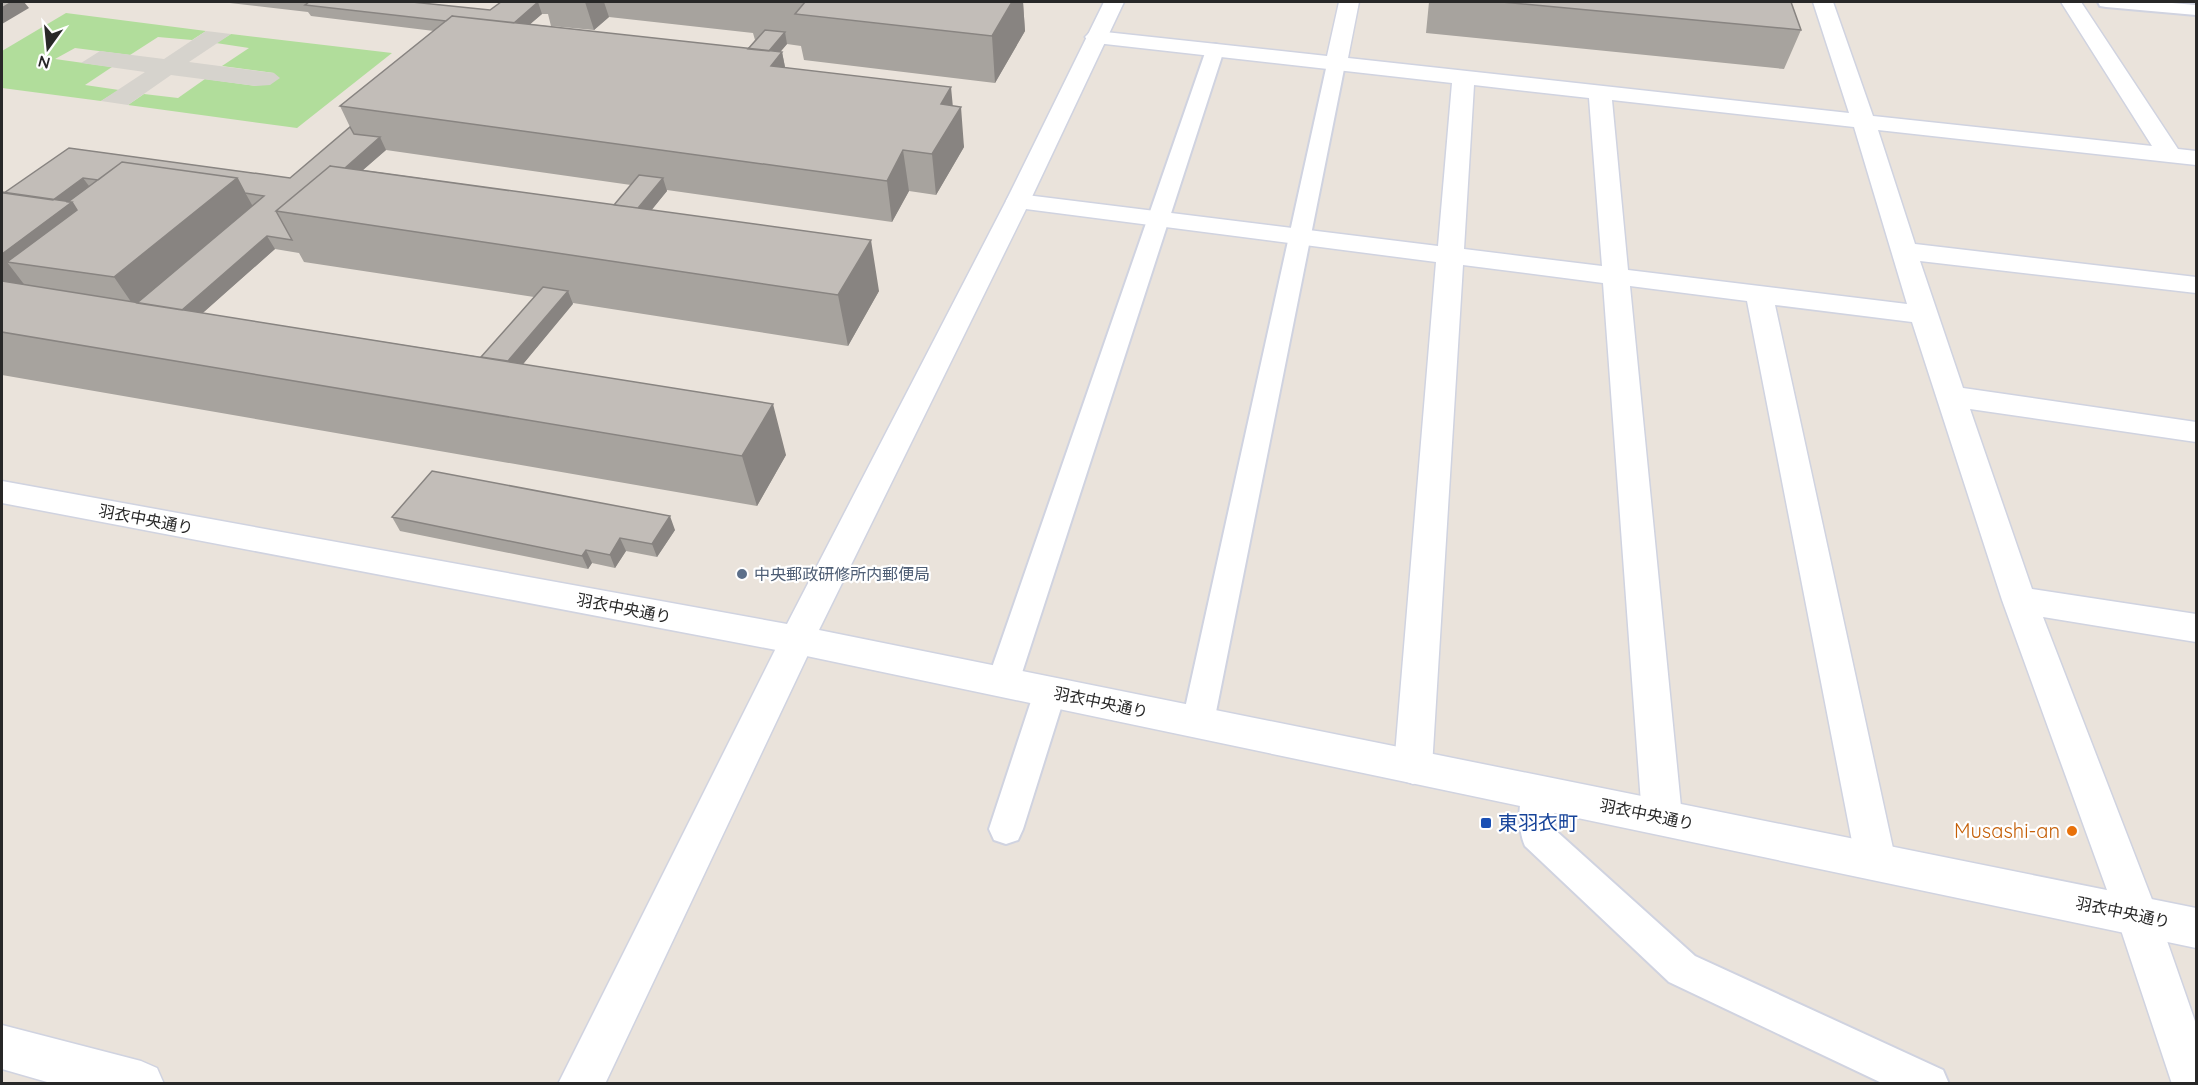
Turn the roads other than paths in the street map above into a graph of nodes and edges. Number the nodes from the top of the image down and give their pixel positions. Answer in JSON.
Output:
{"nodes":[{"id":1,"x":1114,"y":2,"type":"edge"},
{"id":2,"x":1349,"y":2,"type":"edge"},
{"id":3,"x":1823,"y":2,"type":"edge"},
{"id":4,"x":2071,"y":2,"type":"edge"},
{"id":5,"x":2106,"y":2,"type":"edge"},
{"id":6,"x":2196,"y":10,"type":"edge"},
{"id":7,"x":1096,"y":37,"type":"junction"},
{"id":8,"x":1215,"y":50,"type":"junction"},
{"id":9,"x":1336,"y":64,"type":"junction"},
{"id":10,"x":1463,"y":77,"type":"junction"},
{"id":11,"x":1599,"y":93,"type":"junction"},
{"id":12,"x":1864,"y":122,"type":"junction"},
{"id":13,"x":2170,"y":155,"type":"junction"},
{"id":14,"x":2196,"y":158,"type":"edge"},
{"id":15,"x":1018,"y":201,"type":"junction"},
{"id":16,"x":1158,"y":219,"type":"junction"},
{"id":17,"x":1300,"y":236,"type":"junction"},
{"id":18,"x":1905,"y":251,"type":"junction"},
{"id":19,"x":1450,"y":255,"type":"junction"},
{"id":20,"x":1616,"y":276,"type":"junction"},
{"id":21,"x":2196,"y":285,"type":"edge"},
{"id":22,"x":1759,"y":294,"type":"junction"},
{"id":23,"x":1924,"y":315,"type":"junction"},
{"id":24,"x":1951,"y":396,"type":"junction"},
{"id":25,"x":2196,"y":432,"type":"edge"},
{"id":26,"x":2,"y":492,"type":"edge"},
{"id":27,"x":2019,"y":600,"type":"junction"},
{"id":28,"x":2196,"y":628,"type":"edge"},
{"id":29,"x":797,"y":640,"type":"junction"},
{"id":30,"x":1003,"y":682,"type":"junction"},
{"id":31,"x":1050,"y":692,"type":"junction"},
{"id":32,"x":1198,"y":722,"type":"junction"},
{"id":33,"x":1413,"y":767,"type":"junction"},
{"id":34,"x":1538,"y":792,"type":"junction"},
{"id":35,"x":1662,"y":817,"type":"junction"},
{"id":36,"x":1006,"y":829,"type":"dead end"},
{"id":37,"x":1876,"y":862,"type":"junction"},
{"id":38,"x":2137,"y":915,"type":"junction"},
{"id":39,"x":2196,"y":928,"type":"edge"},
{"id":40,"x":2,"y":1047,"type":"edge"},
{"id":41,"x":141,"y":1083,"type":"edge"},
{"id":42,"x":581,"y":1083,"type":"edge"},
{"id":43,"x":1929,"y":1083,"type":"edge"},
{"id":44,"x":2195,"y":1083,"type":"edge"}],
"edges":[{"from":1,"to":7,"type":"street"},
{"from":2,"to":9,"type":"street"},
{"from":3,"to":12,"type":"street"},
{"from":4,"to":13,"type":"street"},
{"from":5,"to":6,"type":"lane"},
{"from":7,"to":8,"type":"street"},
{"from":7,"to":15,"type":"street"},
{"from":8,"to":9,"type":"street"},
{"from":8,"to":16,"type":"lane"},
{"from":9,"to":10,"type":"street"},
{"from":9,"to":17,"type":"lane"},
{"from":10,"to":11,"type":"street"},
{"from":10,"to":19,"type":"street"},
{"from":11,"to":12,"type":"street"},
{"from":11,"to":20,"type":"street"},
{"from":12,"to":13,"type":"street"},
{"from":12,"to":18,"type":"street"},
{"from":13,"to":14,"type":"street"},
{"from":15,"to":16,"type":"street"},
{"from":15,"to":29,"type":"street"},
{"from":16,"to":17,"type":"street"},
{"from":16,"to":30,"type":"lane"},
{"from":17,"to":19,"type":"street"},
{"from":17,"to":32,"type":"lane"},
{"from":18,"to":21,"type":"street"},
{"from":18,"to":23,"type":"street"},
{"from":19,"to":20,"type":"street"},
{"from":19,"to":33,"type":"street"},
{"from":20,"to":22,"type":"street"},
{"from":20,"to":35,"type":"street"},
{"from":22,"to":23,"type":"street"},
{"from":22,"to":37,"type":"street"},
{"from":23,"to":24,"type":"street"},
{"from":24,"to":25,"type":"street"},
{"from":24,"to":27,"type":"street"},
{"from":26,"to":29,"type":"street","name":"羽衣中央通り"},
{"from":27,"to":28,"type":"street"},
{"from":27,"to":38,"type":"street"},
{"from":29,"to":30,"type":"street","name":"羽衣中央通り"},
{"from":29,"to":42,"type":"street"},
{"from":30,"to":31,"type":"street","name":"羽衣中央通り"},
{"from":31,"to":32,"type":"street","name":"羽衣中央通り"},
{"from":31,"to":36,"type":"lane"},
{"from":32,"to":33,"type":"street","name":"羽衣中央通り"},
{"from":33,"to":34,"type":"street","name":"羽衣中央通り"},
{"from":34,"to":35,"type":"street","name":"羽衣中央通り"},
{"from":34,"to":43,"type":"lane"},
{"from":35,"to":37,"type":"street","name":"羽衣中央通り"},
{"from":37,"to":38,"type":"street","name":"羽衣中央通り"},
{"from":38,"to":39,"type":"street","name":"羽衣中央通り"},
{"from":38,"to":44,"type":"street"},
{"from":40,"to":41,"type":"street"}]}
